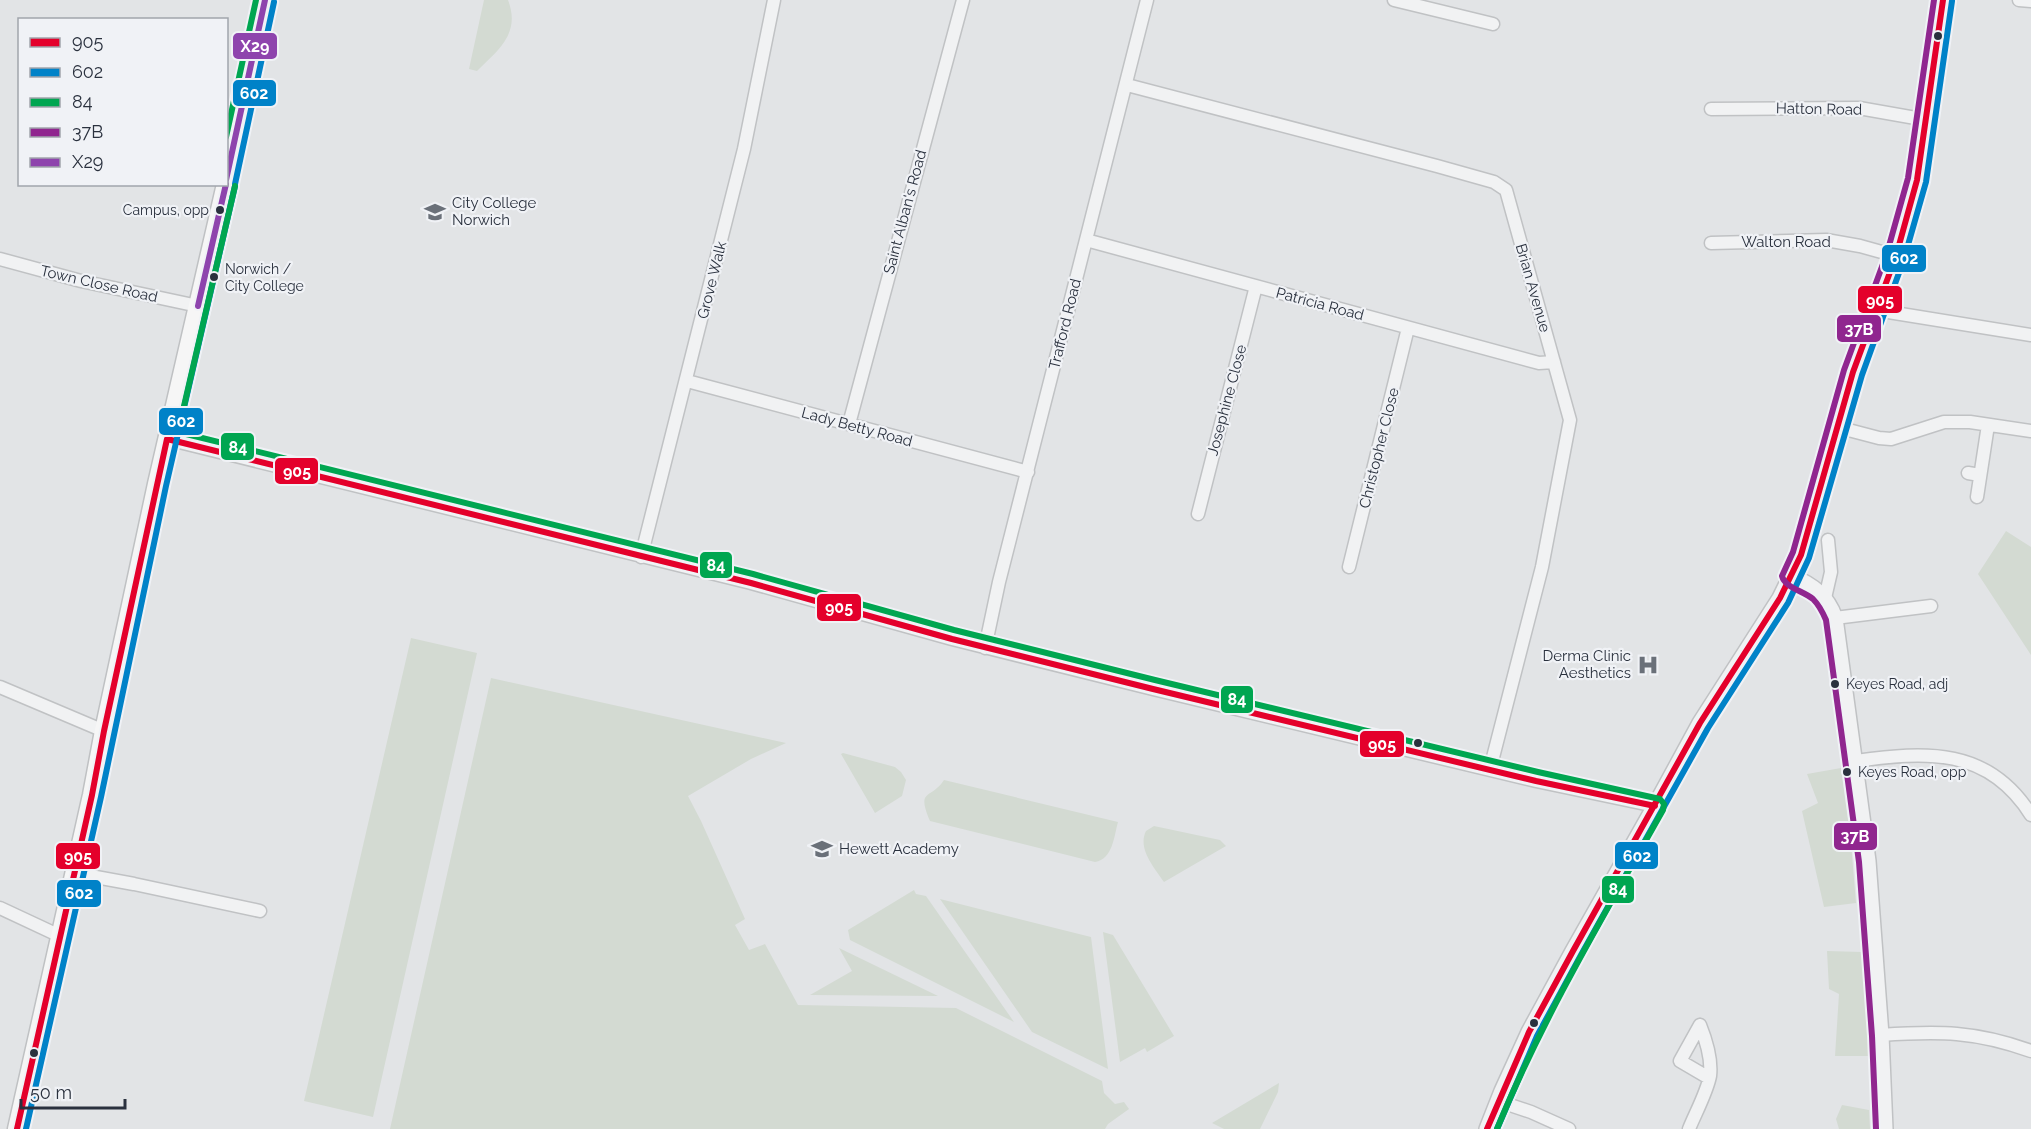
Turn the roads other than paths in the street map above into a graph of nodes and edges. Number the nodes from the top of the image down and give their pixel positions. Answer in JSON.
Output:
{"nodes":[{"id":1,"x":265,"y":0,"type":"edge"},
{"id":2,"x":774,"y":0,"type":"edge"},
{"id":3,"x":963,"y":0,"type":"edge"},
{"id":4,"x":1147,"y":0,"type":"edge"},
{"id":5,"x":1394,"y":0,"type":"edge"},
{"id":6,"x":1943,"y":0,"type":"edge"},
{"id":7,"x":2019,"y":0,"type":"edge"},
{"id":8,"x":2031,"y":2,"type":"edge"},
{"id":9,"x":1493,"y":24,"type":"dead end"},
{"id":10,"x":1127,"y":85,"type":"junction"},
{"id":11,"x":1711,"y":109,"type":"dead end"},
{"id":12,"x":1927,"y":120,"type":"junction"},
{"id":13,"x":228,"y":174,"type":"edge"},
{"id":14,"x":225,"y":186,"type":"edge"},
{"id":15,"x":1086,"y":240,"type":"junction"},
{"id":16,"x":1710,"y":243,"type":"dead end"},
{"id":17,"x":1896,"y":256,"type":"junction"},
{"id":18,"x":0,"y":259,"type":"edge"},
{"id":19,"x":1256,"y":286,"type":"junction"},
{"id":20,"x":198,"y":306,"type":"junction"},
{"id":21,"x":1876,"y":310,"type":"junction"},
{"id":22,"x":1408,"y":328,"type":"junction"},
{"id":23,"x":2031,"y":335,"type":"edge"},
{"id":24,"x":1554,"y":362,"type":"junction"},
{"id":25,"x":687,"y":381,"type":"junction"},
{"id":26,"x":849,"y":424,"type":"junction"},
{"id":27,"x":1988,"y":425,"type":"junction"},
{"id":28,"x":1837,"y":427,"type":"junction"},
{"id":29,"x":2031,"y":431,"type":"edge"},
{"id":30,"x":167,"y":439,"type":"junction"},
{"id":31,"x":1028,"y":472,"type":"junction"},
{"id":32,"x":1977,"y":497,"type":"dead end"},
{"id":33,"x":1198,"y":514,"type":"dead end"},
{"id":34,"x":1828,"y":540,"type":"dead end"},
{"id":35,"x":641,"y":557,"type":"junction"},
{"id":36,"x":1349,"y":567,"type":"dead end"},
{"id":37,"x":1791,"y":576,"type":"junction"},
{"id":38,"x":1825,"y":598,"type":"junction"},
{"id":39,"x":1930,"y":606,"type":"dead end"},
{"id":40,"x":1835,"y":618,"type":"junction"},
{"id":41,"x":985,"y":648,"type":"junction"},
{"id":42,"x":0,"y":687,"type":"edge"},
{"id":43,"x":104,"y":731,"type":"junction"},
{"id":44,"x":1856,"y":761,"type":"junction"},
{"id":45,"x":1490,"y":769,"type":"junction"},
{"id":46,"x":1655,"y":806,"type":"junction"},
{"id":47,"x":2031,"y":815,"type":"edge"},
{"id":48,"x":75,"y":873,"type":"junction"},
{"id":49,"x":0,"y":908,"type":"edge"},
{"id":50,"x":260,"y":911,"type":"dead end"},
{"id":51,"x":60,"y":936,"type":"junction"},
{"id":52,"x":1881,"y":1035,"type":"junction"},
{"id":53,"x":2031,"y":1051,"type":"edge"},
{"id":54,"x":1709,"y":1078,"type":"dead end"},
{"id":55,"x":1498,"y":1101,"type":"junction"},
{"id":56,"x":17,"y":1129,"type":"edge"},
{"id":57,"x":1487,"y":1129,"type":"edge"},
{"id":58,"x":1569,"y":1129,"type":"edge"},
{"id":59,"x":1689,"y":1129,"type":"edge"},
{"id":60,"x":1885,"y":1129,"type":"edge"}],
"edges":[{"from":1,"to":13,"type":"main road"},
{"from":2,"to":25,"type":"street","name":"Grove Walk"},
{"from":3,"to":26,"type":"street","name":"Saint Alban's Road"},
{"from":4,"to":10,"type":"street","name":"Trafford Road"},
{"from":5,"to":9,"type":"street"},
{"from":6,"to":12,"type":"street"},
{"from":7,"to":8,"type":"street"},
{"from":10,"to":15,"type":"street","name":"Trafford Road"},
{"from":10,"to":24,"type":"street","name":"Brian Avenue"},
{"from":11,"to":12,"type":"street","name":"Hatton Road"},
{"from":12,"to":17,"type":"street"},
{"from":14,"to":20,"type":"main road"},
{"from":15,"to":19,"type":"street","name":"Patricia Road"},
{"from":15,"to":31,"type":"street","name":"Trafford Road"},
{"from":16,"to":17,"type":"street","name":"Walton Road"},
{"from":17,"to":21,"type":"street"},
{"from":18,"to":20,"type":"street","name":"Town Close Road"},
{"from":19,"to":22,"type":"street","name":"Patricia Road"},
{"from":19,"to":33,"type":"street","name":"Josephine Close"},
{"from":20,"to":30,"type":"main road"},
{"from":21,"to":23,"type":"street"},
{"from":21,"to":28,"type":"street"},
{"from":22,"to":24,"type":"street","name":"Patricia Road"},
{"from":22,"to":36,"type":"street","name":"Christopher Close"},
{"from":24,"to":45,"type":"street","name":"Brian Avenue"},
{"from":25,"to":26,"type":"street","name":"Lady Betty Road"},
{"from":25,"to":35,"type":"street","name":"Grove Walk"},
{"from":26,"to":31,"type":"street","name":"Lady Betty Road"},
{"from":27,"to":28,"type":"street"},
{"from":27,"to":29,"type":"street"},
{"from":27,"to":32,"type":"street"},
{"from":28,"to":37,"type":"street"},
{"from":30,"to":35,"type":"street"},
{"from":30,"to":43,"type":"main road"},
{"from":31,"to":41,"type":"street","name":"Trafford Road"},
{"from":34,"to":38,"type":"street"},
{"from":35,"to":41,"type":"street"},
{"from":37,"to":38,"type":"street"},
{"from":37,"to":46,"type":"street"},
{"from":38,"to":40,"type":"street"},
{"from":39,"to":40,"type":"street"},
{"from":40,"to":44,"type":"street"},
{"from":41,"to":45,"type":"street"},
{"from":42,"to":43,"type":"street"},
{"from":43,"to":48,"type":"main road"},
{"from":44,"to":47,"type":"street"},
{"from":44,"to":52,"type":"street"},
{"from":45,"to":46,"type":"street"},
{"from":46,"to":55,"type":"street"},
{"from":48,"to":50,"type":"street"},
{"from":48,"to":51,"type":"main road"},
{"from":49,"to":51,"type":"street"},
{"from":51,"to":56,"type":"main road"},
{"from":52,"to":53,"type":"street"},
{"from":52,"to":60,"type":"street"},
{"from":54,"to":59,"type":"street"},
{"from":55,"to":57,"type":"street"},
{"from":55,"to":58,"type":"street"}]}
